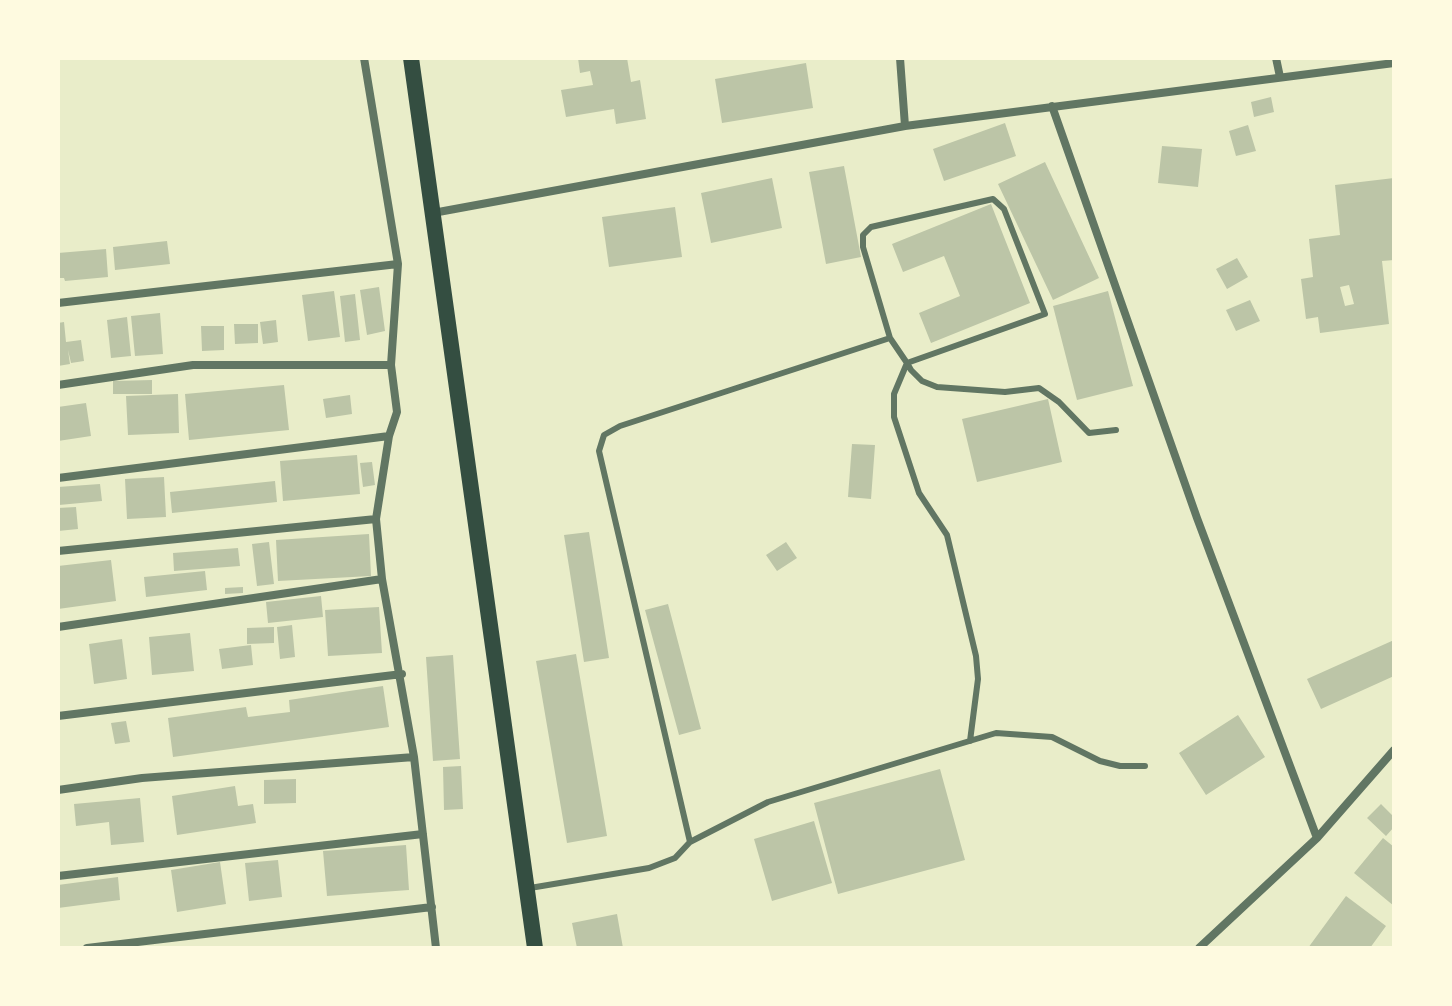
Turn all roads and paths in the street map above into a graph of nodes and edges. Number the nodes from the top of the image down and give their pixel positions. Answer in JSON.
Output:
{"nodes":[{"id":1,"x":364,"y":58,"type":"edge"},
{"id":2,"x":411,"y":58,"type":"edge"},
{"id":3,"x":900,"y":58,"type":"edge"},
{"id":4,"x":1276,"y":58,"type":"edge"},
{"id":5,"x":1394,"y":63,"type":"edge"},
{"id":6,"x":1280,"y":77,"type":"junction"},
{"id":7,"x":1052,"y":106,"type":"junction"},
{"id":8,"x":905,"y":126,"type":"junction"},
{"id":9,"x":433,"y":214,"type":"junction"},
{"id":10,"x":398,"y":264,"type":"junction"},
{"id":11,"x":58,"y":303,"type":"edge"},
{"id":12,"x":890,"y":338,"type":"junction"},
{"id":13,"x":907,"y":363,"type":"junction"},
{"id":14,"x":391,"y":365,"type":"junction"},
{"id":15,"x":58,"y":385,"type":"edge"},
{"id":16,"x":1116,"y":430,"type":"dead end"},
{"id":17,"x":389,"y":436,"type":"junction"},
{"id":18,"x":58,"y":478,"type":"edge"},
{"id":19,"x":376,"y":519,"type":"junction"},
{"id":20,"x":58,"y":551,"type":"edge"},
{"id":21,"x":382,"y":579,"type":"junction"},
{"id":22,"x":58,"y":627,"type":"edge"},
{"id":23,"x":402,"y":674,"type":"junction"},
{"id":24,"x":58,"y":716,"type":"edge"},
{"id":25,"x":970,"y":741,"type":"junction"},
{"id":26,"x":1394,"y":750,"type":"edge"},
{"id":27,"x":414,"y":757,"type":"junction"},
{"id":28,"x":1145,"y":766,"type":"dead end"},
{"id":29,"x":58,"y":790,"type":"edge"},
{"id":30,"x":423,"y":834,"type":"junction"},
{"id":31,"x":1317,"y":838,"type":"junction"},
{"id":32,"x":690,"y":842,"type":"junction"},
{"id":33,"x":58,"y":876,"type":"edge"},
{"id":34,"x":527,"y":888,"type":"junction"},
{"id":35,"x":432,"y":907,"type":"junction"},
{"id":36,"x":87,"y":948,"type":"edge"},
{"id":37,"x":436,"y":948,"type":"edge"},
{"id":38,"x":535,"y":948,"type":"edge"},
{"id":39,"x":1199,"y":948,"type":"edge"}],
"edges":[{"from":1,"to":10,"type":"street"},
{"from":2,"to":9,"type":"main road"},
{"from":3,"to":8,"type":"street"},
{"from":4,"to":6,"type":"street"},
{"from":5,"to":6,"type":"street"},
{"from":6,"to":7,"type":"street"},
{"from":7,"to":8,"type":"street"},
{"from":7,"to":31,"type":"street"},
{"from":8,"to":9,"type":"street"},
{"from":9,"to":34,"type":"main road"},
{"from":10,"to":11,"type":"street"},
{"from":10,"to":14,"type":"street"},
{"from":12,"to":13,"type":"lane"},
{"from":12,"to":13,"type":"lane"},
{"from":12,"to":32,"type":"lane"},
{"from":13,"to":16,"type":"lane"},
{"from":13,"to":25,"type":"lane"},
{"from":14,"to":15,"type":"street"},
{"from":14,"to":17,"type":"street"},
{"from":17,"to":18,"type":"street"},
{"from":17,"to":19,"type":"street"},
{"from":19,"to":20,"type":"street"},
{"from":19,"to":21,"type":"street"},
{"from":21,"to":22,"type":"street"},
{"from":21,"to":23,"type":"street"},
{"from":23,"to":24,"type":"street"},
{"from":23,"to":27,"type":"street"},
{"from":25,"to":28,"type":"lane"},
{"from":25,"to":32,"type":"lane"},
{"from":26,"to":31,"type":"street"},
{"from":27,"to":29,"type":"street"},
{"from":27,"to":30,"type":"street"},
{"from":30,"to":33,"type":"street"},
{"from":30,"to":35,"type":"street"},
{"from":31,"to":39,"type":"street"},
{"from":32,"to":34,"type":"lane"},
{"from":34,"to":38,"type":"main road"},
{"from":35,"to":36,"type":"street"},
{"from":35,"to":37,"type":"street"}]}
